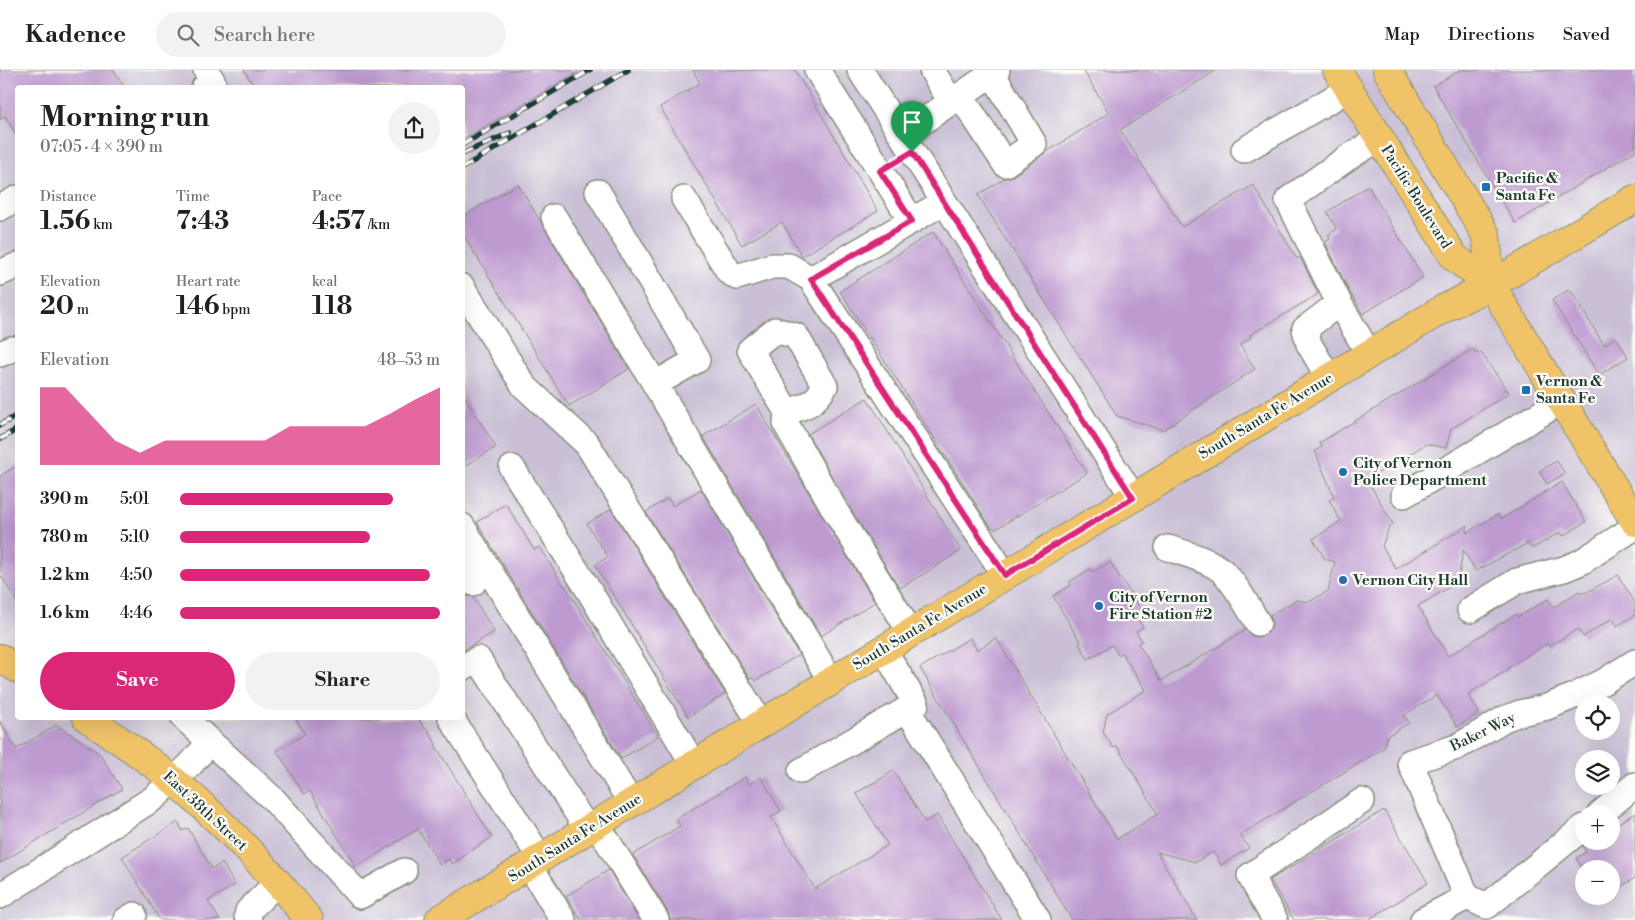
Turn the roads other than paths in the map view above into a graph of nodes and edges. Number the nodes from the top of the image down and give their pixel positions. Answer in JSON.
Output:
{"nodes":[{"id":1,"x":206,"y":70,"type":"edge"},
{"id":2,"x":817,"y":70,"type":"edge"},
{"id":3,"x":860,"y":70,"type":"edge"},
{"id":4,"x":932,"y":70,"type":"edge"},
{"id":5,"x":1387,"y":70,"type":"edge"},
{"id":6,"x":995,"y":72,"type":"edge"},
{"id":7,"x":1343,"y":80,"type":"edge"},
{"id":8,"x":208,"y":85,"type":"edge"},
{"id":9,"x":956,"y":99,"type":"junction"},
{"id":10,"x":1379,"y":139,"type":"junction"},
{"id":11,"x":907,"y":144,"type":"junction"},
{"id":12,"x":1244,"y":150,"type":"dead end"},
{"id":13,"x":880,"y":171,"type":"junction"},
{"id":14,"x":598,"y":192,"type":"dead end"},
{"id":15,"x":684,"y":198,"type":"dead end"},
{"id":16,"x":1635,"y":199,"type":"edge"},
{"id":17,"x":15,"y":200,"type":"edge"},
{"id":18,"x":944,"y":202,"type":"junction"},
{"id":19,"x":0,"y":208,"type":"edge"},
{"id":20,"x":554,"y":217,"type":"dead end"},
{"id":21,"x":912,"y":221,"type":"junction"},
{"id":22,"x":15,"y":266,"type":"edge"},
{"id":23,"x":0,"y":273,"type":"edge"},
{"id":24,"x":811,"y":279,"type":"junction"},
{"id":25,"x":1491,"y":285,"type":"junction"},
{"id":26,"x":465,"y":292,"type":"edge"},
{"id":27,"x":1339,"y":303,"type":"junction"},
{"id":28,"x":15,"y":349,"type":"edge"},
{"id":29,"x":0,"y":354,"type":"edge"},
{"id":30,"x":1369,"y":354,"type":"junction"},
{"id":31,"x":1329,"y":378,"type":"junction"},
{"id":32,"x":655,"y":384,"type":"junction"},
{"id":33,"x":1562,"y":401,"type":"junction"},
{"id":34,"x":787,"y":412,"type":"dead end"},
{"id":35,"x":512,"y":468,"type":"dead end"},
{"id":36,"x":1404,"y":495,"type":"dead end"},
{"id":37,"x":1133,"y":498,"type":"junction"},
{"id":38,"x":1635,"y":522,"type":"edge"},
{"id":39,"x":1635,"y":527,"type":"edge"},
{"id":40,"x":465,"y":531,"type":"edge"},
{"id":41,"x":1168,"y":548,"type":"dead end"},
{"id":42,"x":1005,"y":575,"type":"junction"},
{"id":43,"x":1470,"y":610,"type":"dead end"},
{"id":44,"x":1258,"y":623,"type":"dead end"},
{"id":45,"x":912,"y":632,"type":"junction"},
{"id":46,"x":884,"y":650,"type":"junction"},
{"id":47,"x":0,"y":658,"type":"edge"},
{"id":48,"x":1635,"y":662,"type":"edge"},
{"id":49,"x":465,"y":666,"type":"edge"},
{"id":50,"x":15,"y":668,"type":"edge"},
{"id":51,"x":832,"y":681,"type":"junction"},
{"id":52,"x":907,"y":709,"type":"junction"},
{"id":53,"x":90,"y":720,"type":"edge"},
{"id":54,"x":186,"y":720,"type":"edge"},
{"id":55,"x":452,"y":720,"type":"edge"},
{"id":56,"x":761,"y":724,"type":"junction"},
{"id":57,"x":210,"y":742,"type":"junction"},
{"id":58,"x":694,"y":765,"type":"junction"},
{"id":59,"x":800,"y":771,"type":"dead end"},
{"id":60,"x":174,"y":780,"type":"junction"},
{"id":61,"x":1635,"y":784,"type":"edge"},
{"id":62,"x":1362,"y":801,"type":"dead end"},
{"id":63,"x":631,"y":803,"type":"junction"},
{"id":64,"x":1610,"y":805,"type":"edge"},
{"id":65,"x":593,"y":827,"type":"junction"},
{"id":66,"x":1575,"y":834,"type":"edge"},
{"id":67,"x":535,"y":863,"type":"junction"},
{"id":68,"x":404,"y":871,"type":"dead end"},
{"id":69,"x":277,"y":883,"type":"junction"},
{"id":70,"x":0,"y":896,"type":"edge"},
{"id":71,"x":1467,"y":896,"type":"junction"},
{"id":72,"x":453,"y":916,"type":"edge"},
{"id":73,"x":249,"y":920,"type":"edge"},
{"id":74,"x":309,"y":920,"type":"edge"},
{"id":75,"x":562,"y":920,"type":"edge"},
{"id":76,"x":656,"y":920,"type":"edge"},
{"id":77,"x":1038,"y":920,"type":"edge"},
{"id":78,"x":1275,"y":920,"type":"edge"},
{"id":79,"x":1423,"y":920,"type":"edge"}],
"edges":[{"from":1,"to":8,"type":"street"},
{"from":2,"to":13,"type":"street"},
{"from":3,"to":11,"type":"street"},
{"from":4,"to":9,"type":"street"},
{"from":5,"to":25,"type":"main road"},
{"from":6,"to":9,"type":"street"},
{"from":6,"to":9,"type":"street"},
{"from":7,"to":10,"type":"main road","name":"Pacific Boulevard"},
{"from":7,"to":12,"type":"street"},
{"from":9,"to":11,"type":"street"},
{"from":10,"to":25,"type":"main road","name":"Pacific Boulevard"},
{"from":10,"to":27,"type":"street"},
{"from":11,"to":13,"type":"street"},
{"from":11,"to":18,"type":"street"},
{"from":13,"to":21,"type":"street"},
{"from":14,"to":32,"type":"street"},
{"from":15,"to":24,"type":"street"},
{"from":16,"to":25,"type":"main road","name":"South Santa Fe Avenue"},
{"from":17,"to":19,"type":"street"},
{"from":18,"to":21,"type":"street"},
{"from":18,"to":37,"type":"street"},
{"from":20,"to":32,"type":"street"},
{"from":21,"to":24,"type":"street"},
{"from":22,"to":23,"type":"street"},
{"from":24,"to":42,"type":"street"},
{"from":25,"to":30,"type":"main road","name":"South Santa Fe Avenue"},
{"from":25,"to":33,"type":"main road"},
{"from":26,"to":56,"type":"street"},
{"from":27,"to":30,"type":"street"},
{"from":27,"to":31,"type":"street"},
{"from":28,"to":29,"type":"street"},
{"from":30,"to":31,"type":"main road","name":"South Santa Fe Avenue"},
{"from":31,"to":37,"type":"main road","name":"South Santa Fe Avenue"},
{"from":32,"to":51,"type":"street"},
{"from":33,"to":36,"type":"street"},
{"from":33,"to":38,"type":"main road"},
{"from":34,"to":45,"type":"street"},
{"from":35,"to":58,"type":"street"},
{"from":37,"to":42,"type":"main road","name":"South Santa Fe Avenue"},
{"from":39,"to":43,"type":"street"},
{"from":40,"to":63,"type":"street"},
{"from":41,"to":44,"type":"street"},
{"from":42,"to":45,"type":"main road","name":"South Santa Fe Avenue"},
{"from":45,"to":46,"type":"main road","name":"South Santa Fe Avenue"},
{"from":46,"to":51,"type":"main road","name":"South Santa Fe Avenue"},
{"from":46,"to":52,"type":"street"},
{"from":47,"to":50,"type":"main road"},
{"from":48,"to":71,"type":"street","name":"Baker Way"},
{"from":49,"to":65,"type":"street"},
{"from":51,"to":56,"type":"main road","name":"South Santa Fe Avenue"},
{"from":52,"to":59,"type":"street"},
{"from":52,"to":77,"type":"street"},
{"from":53,"to":60,"type":"main road","name":"East 38th Street"},
{"from":54,"to":57,"type":"street"},
{"from":55,"to":67,"type":"street"},
{"from":56,"to":58,"type":"main road","name":"South Santa Fe Avenue"},
{"from":57,"to":60,"type":"street"},
{"from":57,"to":68,"type":"street"},
{"from":58,"to":63,"type":"main road","name":"South Santa Fe Avenue"},
{"from":60,"to":69,"type":"main road","name":"East 38th Street"},
{"from":60,"to":70,"type":"street"},
{"from":61,"to":64,"type":"street"},
{"from":62,"to":78,"type":"street"},
{"from":63,"to":65,"type":"main road","name":"South Santa Fe Avenue"},
{"from":65,"to":67,"type":"main road","name":"South Santa Fe Avenue"},
{"from":65,"to":76,"type":"street"},
{"from":66,"to":71,"type":"street"},
{"from":67,"to":72,"type":"main road","name":"South Santa Fe Avenue"},
{"from":67,"to":75,"type":"street"},
{"from":69,"to":73,"type":"street"},
{"from":69,"to":74,"type":"main road","name":"East 38th Street"},
{"from":71,"to":79,"type":"street"}]}
